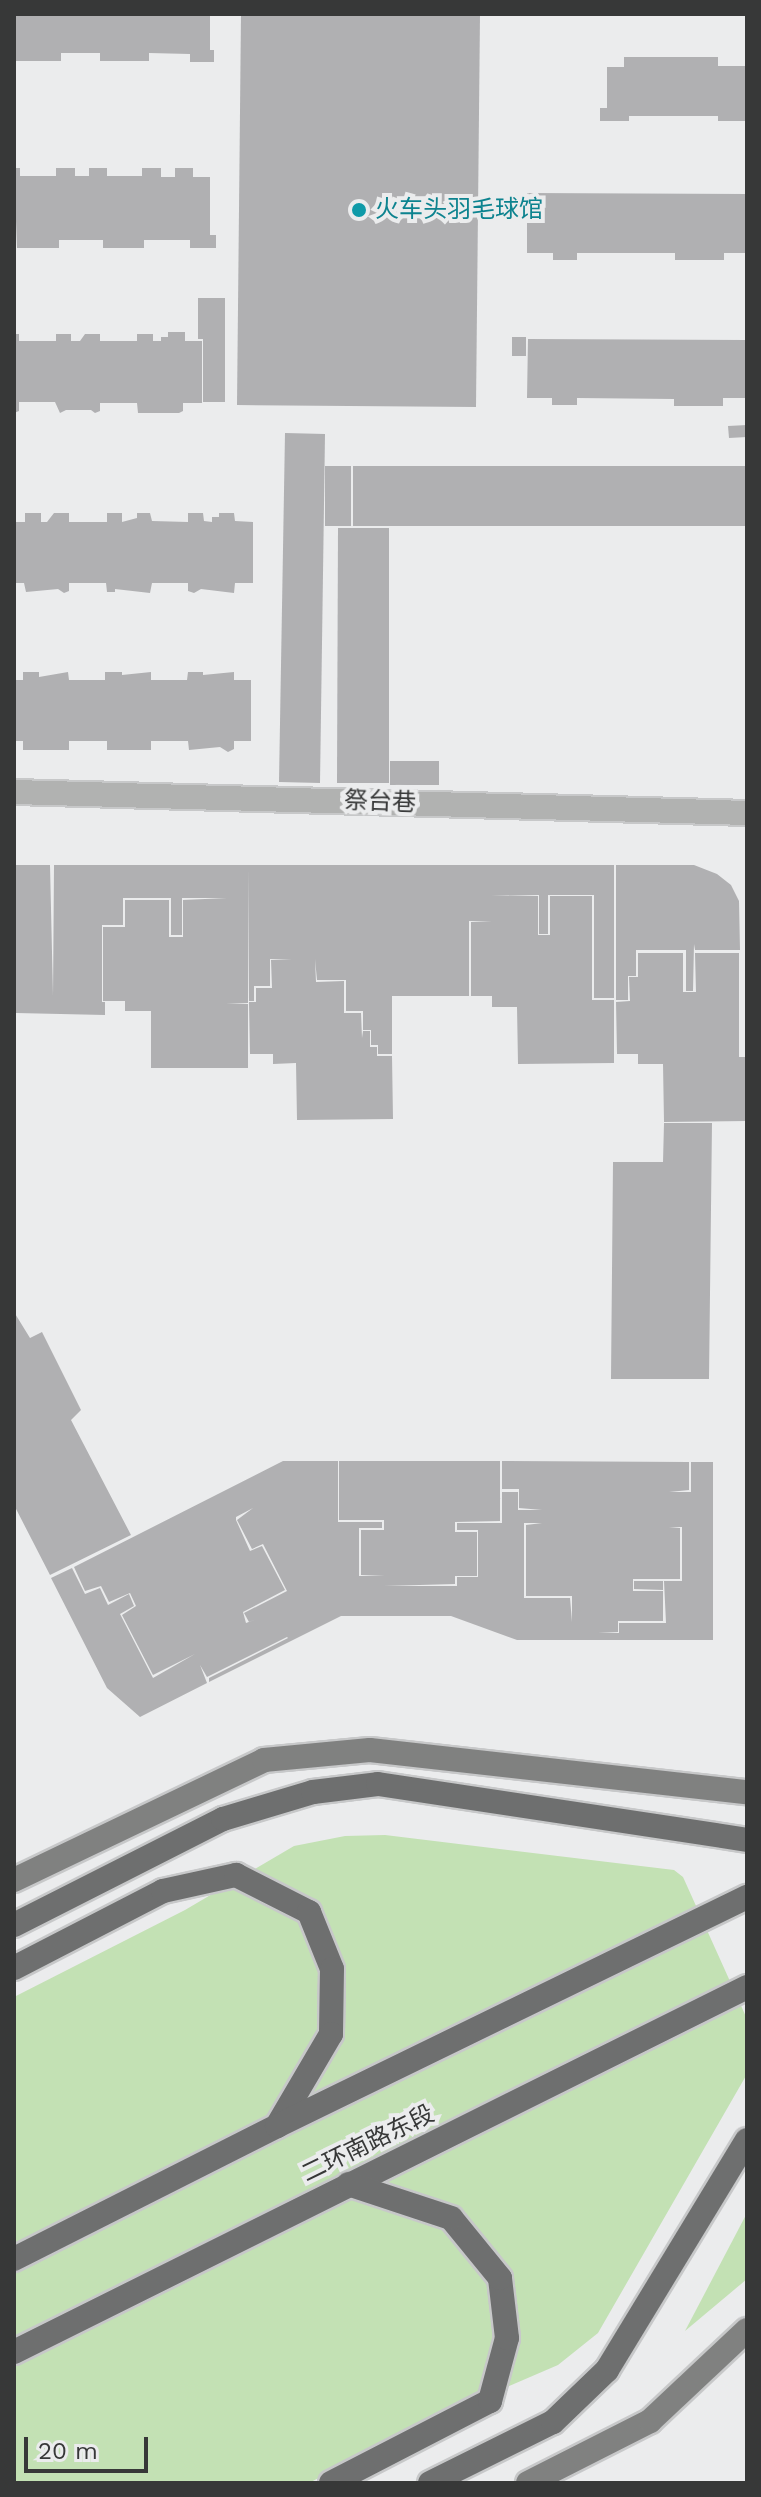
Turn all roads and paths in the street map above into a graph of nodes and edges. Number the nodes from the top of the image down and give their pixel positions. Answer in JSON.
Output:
{"nodes":[{"id":1,"x":14,"y":792,"type":"edge"},
{"id":2,"x":747,"y":813,"type":"edge"},
{"id":3,"x":747,"y":1792,"type":"edge"},
{"id":4,"x":747,"y":1840,"type":"edge"},
{"id":5,"x":14,"y":1880,"type":"edge"},
{"id":6,"x":747,"y":1897,"type":"edge"},
{"id":7,"x":14,"y":1925,"type":"edge"},
{"id":8,"x":14,"y":1968,"type":"edge"},
{"id":9,"x":747,"y":1987,"type":"edge"},
{"id":10,"x":277,"y":2126,"type":"junction"},
{"id":11,"x":747,"y":2140,"type":"edge"},
{"id":12,"x":348,"y":2184,"type":"junction"},
{"id":13,"x":14,"y":2259,"type":"edge"},
{"id":14,"x":747,"y":2330,"type":"edge"},
{"id":15,"x":14,"y":2352,"type":"edge"},
{"id":16,"x":331,"y":2483,"type":"edge"},
{"id":17,"x":430,"y":2483,"type":"edge"},
{"id":18,"x":528,"y":2483,"type":"edge"}],
"edges":[{"from":1,"to":2,"type":"street","name":"祭台巷"},
{"from":3,"to":5,"type":"main road"},
{"from":4,"to":7,"type":"highway"},
{"from":6,"to":10,"type":"highway"},
{"from":8,"to":10,"type":"highway"},
{"from":9,"to":12,"type":"highway","name":"二环南路东段"},
{"from":10,"to":13,"type":"highway"},
{"from":11,"to":17,"type":"highway"},
{"from":12,"to":15,"type":"highway","name":"二环南路东段"},
{"from":12,"to":16,"type":"highway"},
{"from":14,"to":18,"type":"main road"}]}
